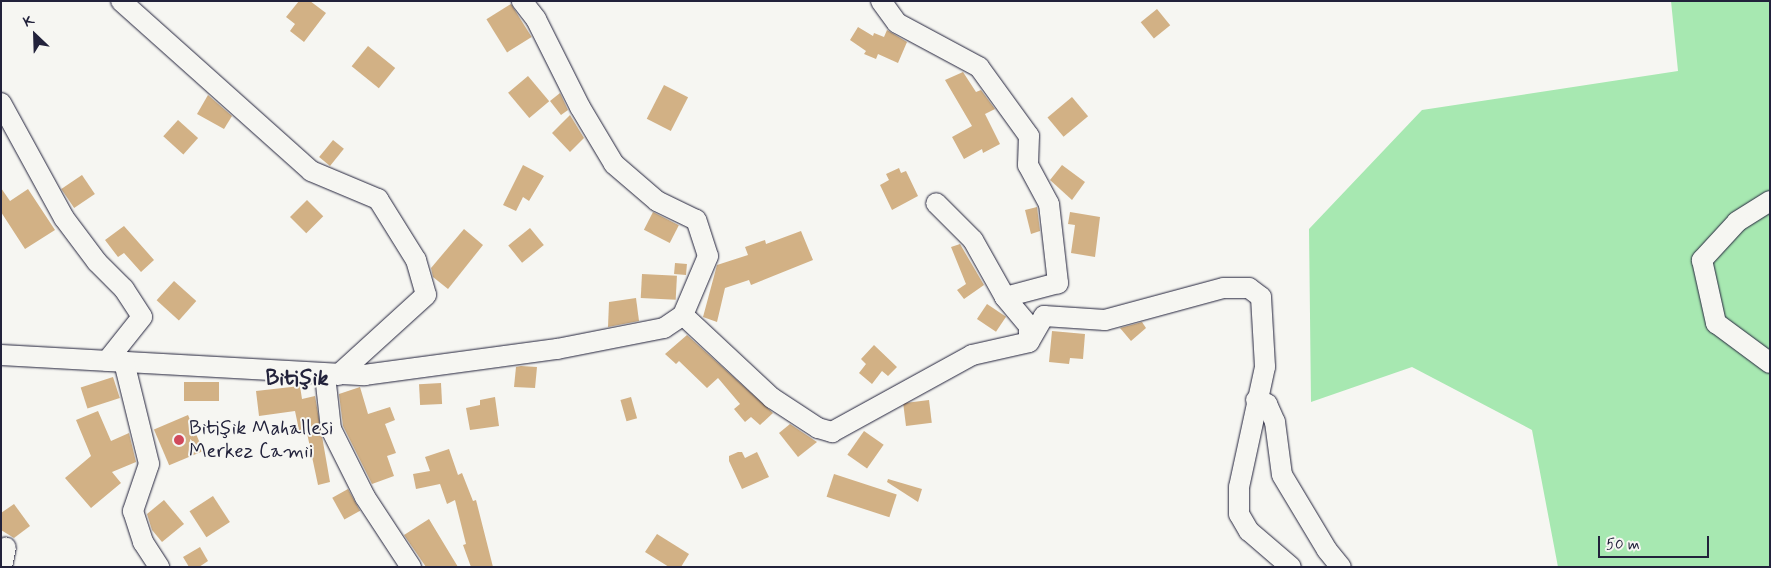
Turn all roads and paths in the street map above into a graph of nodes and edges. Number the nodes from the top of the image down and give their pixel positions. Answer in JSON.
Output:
{"nodes":[{"id":1,"x":121,"y":1,"type":"edge"},
{"id":2,"x":522,"y":1,"type":"edge"},
{"id":3,"x":881,"y":1,"type":"edge"},
{"id":4,"x":1,"y":103,"type":"edge"},
{"id":5,"x":1770,"y":201,"type":"edge"},
{"id":6,"x":936,"y":203,"type":"dead end"},
{"id":7,"x":1006,"y":297,"type":"junction"},
{"id":8,"x":683,"y":315,"type":"junction"},
{"id":9,"x":1030,"y":342,"type":"junction"},
{"id":10,"x":1,"y":355,"type":"edge"},
{"id":11,"x":116,"y":361,"type":"junction"},
{"id":12,"x":1770,"y":363,"type":"edge"},
{"id":13,"x":331,"y":375,"type":"junction"},
{"id":14,"x":1256,"y":400,"type":"junction"},
{"id":15,"x":6,"y":546,"type":"dead end"},
{"id":16,"x":2,"y":567,"type":"edge"},
{"id":17,"x":159,"y":567,"type":"edge"},
{"id":18,"x":411,"y":567,"type":"edge"},
{"id":19,"x":1292,"y":567,"type":"edge"},
{"id":20,"x":1342,"y":567,"type":"edge"}],
"edges":[{"from":1,"to":13,"type":"street"},
{"from":2,"to":8,"type":"street"},
{"from":3,"to":7,"type":"street"},
{"from":4,"to":11,"type":"street"},
{"from":5,"to":12,"type":"street"},
{"from":6,"to":7,"type":"street"},
{"from":7,"to":9,"type":"street"},
{"from":8,"to":9,"type":"street"},
{"from":8,"to":13,"type":"street"},
{"from":9,"to":14,"type":"street"},
{"from":10,"to":11,"type":"street"},
{"from":11,"to":13,"type":"street"},
{"from":11,"to":17,"type":"street"},
{"from":13,"to":18,"type":"street"},
{"from":14,"to":19,"type":"street"},
{"from":14,"to":20,"type":"street"},
{"from":15,"to":16,"type":"street"}]}
